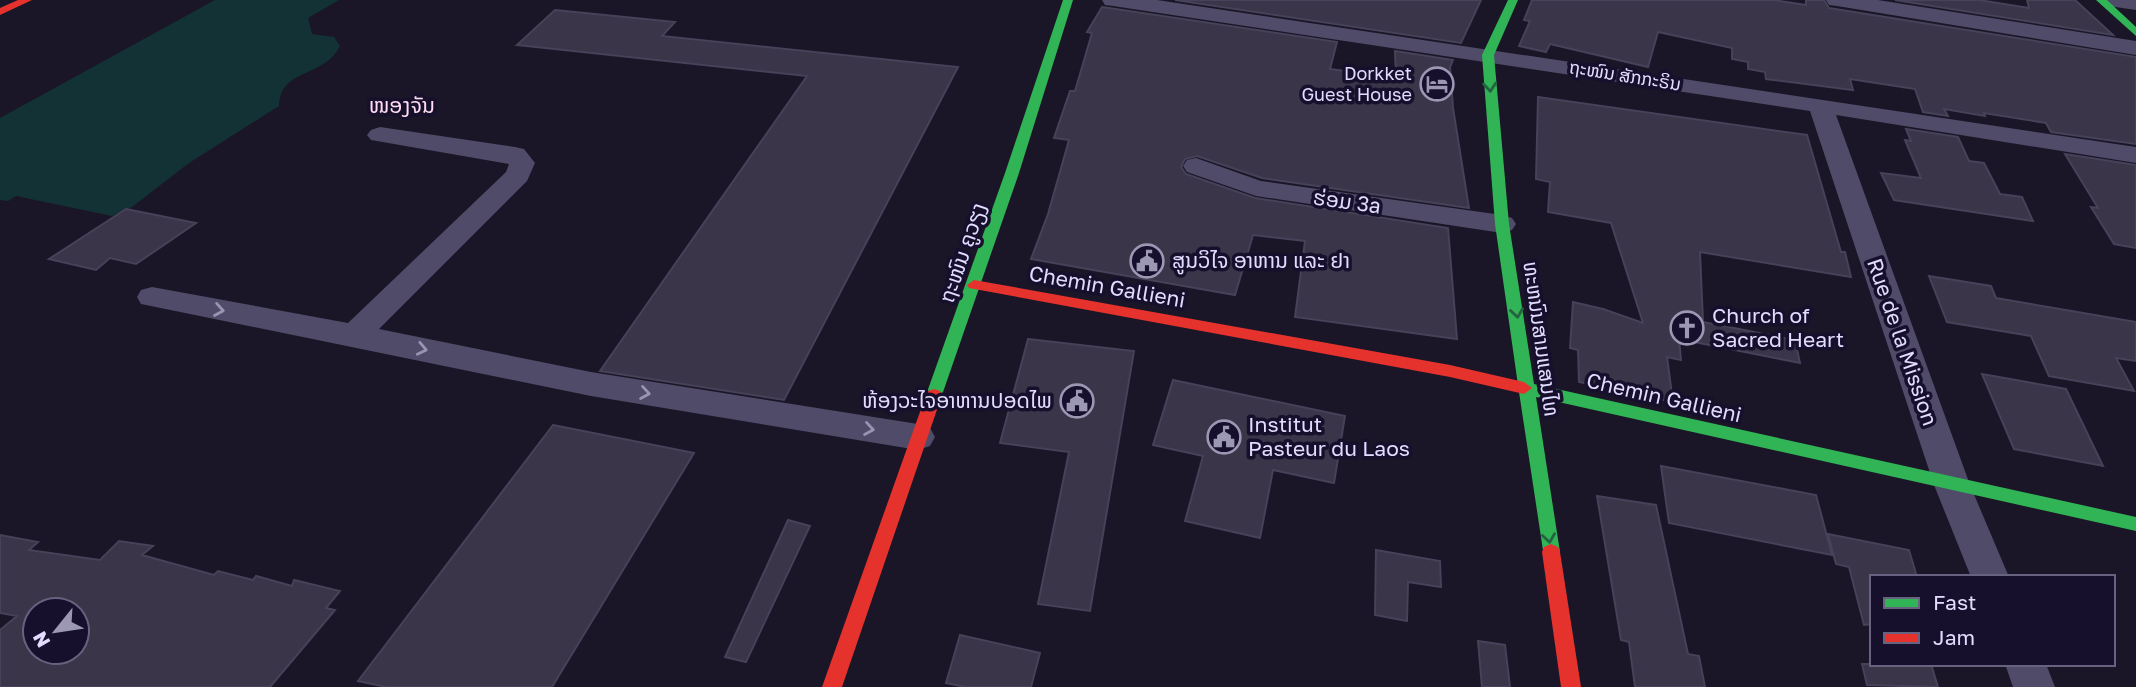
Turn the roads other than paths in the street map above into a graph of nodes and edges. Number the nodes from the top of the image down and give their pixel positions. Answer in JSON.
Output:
{"nodes":[{"id":1,"x":1068,"y":0,"type":"edge"},
{"id":2,"x":1113,"y":0,"type":"edge"},
{"id":3,"x":1302,"y":0,"type":"edge"},
{"id":4,"x":1513,"y":0,"type":"edge"},
{"id":5,"x":1837,"y":0,"type":"edge"},
{"id":6,"x":2101,"y":0,"type":"edge"},
{"id":7,"x":2110,"y":0,"type":"edge"},
{"id":8,"x":1164,"y":4,"type":"edge"},
{"id":9,"x":2136,"y":5,"type":"edge"},
{"id":10,"x":1290,"y":26,"type":"junction"},
{"id":11,"x":2136,"y":33,"type":"edge"},
{"id":12,"x":2136,"y":48,"type":"edge"},
{"id":13,"x":1488,"y":55,"type":"junction"},
{"id":14,"x":1820,"y":105,"type":"junction"},
{"id":15,"x":380,"y":135,"type":"dead end"},
{"id":16,"x":2136,"y":155,"type":"edge"},
{"id":17,"x":1196,"y":166,"type":"dead end"},
{"id":18,"x":1502,"y":224,"type":"junction"},
{"id":19,"x":975,"y":285,"type":"junction"},
{"id":20,"x":152,"y":297,"type":"dead end"},
{"id":21,"x":355,"y":335,"type":"junction"},
{"id":22,"x":1527,"y":388,"type":"junction"},
{"id":23,"x":918,"y":437,"type":"junction"},
{"id":24,"x":1952,"y":485,"type":"junction"},
{"id":25,"x":2136,"y":524,"type":"edge"},
{"id":26,"x":1989,"y":575,"type":"edge"},
{"id":27,"x":2026,"y":666,"type":"edge"},
{"id":28,"x":832,"y":687,"type":"edge"},
{"id":29,"x":1571,"y":687,"type":"edge"},
{"id":30,"x":2034,"y":687,"type":"edge"}],
"edges":[{"from":1,"to":19,"type":"street","name":"ຖະໜົນ ຄູວຽງ"},
{"from":2,"to":8,"type":"street","name":"ຖະໜົນ ສັກກະຣິນ"},
{"from":3,"to":10,"type":"street"},
{"from":4,"to":13,"type":"street","name":"ທະຫນົນສາມແສນໄທ"},
{"from":5,"to":12,"type":"street"},
{"from":6,"to":11,"type":"street"},
{"from":7,"to":9,"type":"street"},
{"from":8,"to":10,"type":"street","name":"ຖະໜົນ ສັກກະຣິນ"},
{"from":10,"to":13,"type":"street","name":"ຖະໜົນ ສັກກະຣິນ"},
{"from":13,"to":14,"type":"street","name":"ຖະໜົນ ສັກກະຣິນ"},
{"from":13,"to":18,"type":"street","name":"ທະຫນົນສາມແສນໄທ","one_way":true},
{"from":14,"to":16,"type":"street","name":"ຖະໜົນ ສັກກະຣິນ"},
{"from":14,"to":24,"type":"street","name":"Rue de la Mission"},
{"from":15,"to":21,"type":"street"},
{"from":17,"to":18,"type":"street","name":"ຮ່ອມ 3a"},
{"from":18,"to":22,"type":"street","name":"ທະຫນົນສາມແສນໄທ","one_way":true},
{"from":19,"to":22,"type":"street","name":"Chemin Gallieni"},
{"from":19,"to":23,"type":"street","name":"ຖະໜົນ ຄູວຽງ"},
{"from":20,"to":21,"type":"street","one_way":true},
{"from":21,"to":23,"type":"street","one_way":true},
{"from":22,"to":24,"type":"street","name":"Chemin Gallieni"},
{"from":22,"to":29,"type":"street","name":"ທະຫນົນສາມແສນໄທ","one_way":true},
{"from":23,"to":28,"type":"street","name":"ຖະໜົນ ຄູວຽງ"},
{"from":24,"to":25,"type":"street","name":"Chemin Gallieni"},
{"from":24,"to":26,"type":"street","name":"Rue de la Mission"},
{"from":27,"to":30,"type":"street"}]}
